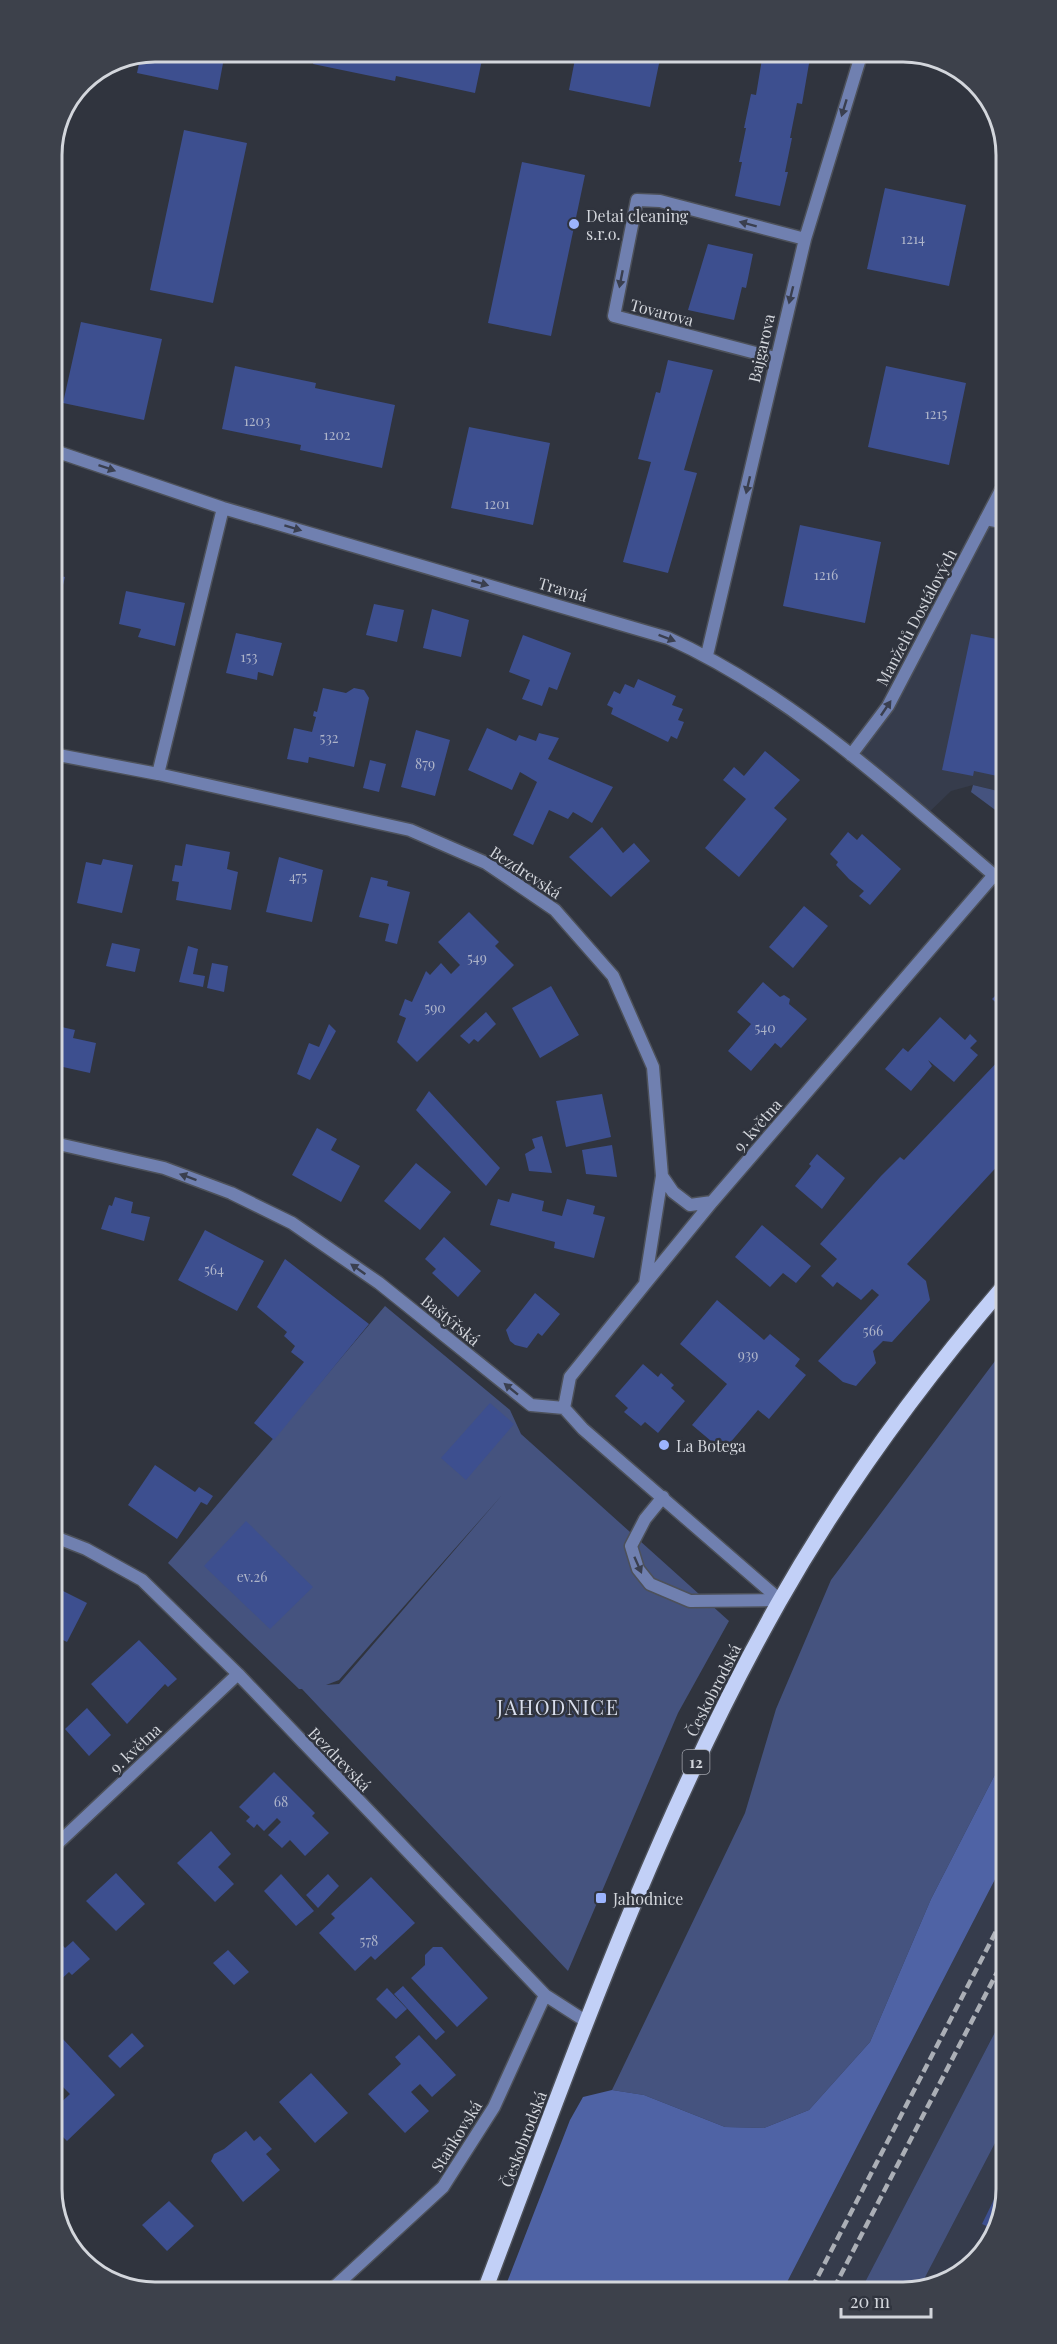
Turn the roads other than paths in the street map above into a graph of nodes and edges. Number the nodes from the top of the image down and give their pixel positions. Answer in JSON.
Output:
{"nodes":[{"id":1,"x":859,"y":62,"type":"edge"},
{"id":2,"x":805,"y":239,"type":"junction"},
{"id":3,"x":775,"y":358,"type":"junction"},
{"id":4,"x":62,"y":453,"type":"edge"},
{"id":5,"x":996,"y":500,"type":"edge"},
{"id":6,"x":223,"y":508,"type":"junction"},
{"id":7,"x":986,"y":519,"type":"junction"},
{"id":8,"x":996,"y":521,"type":"edge"},
{"id":9,"x":707,"y":656,"type":"junction"},
{"id":10,"x":851,"y":755,"type":"junction"},
{"id":11,"x":62,"y":756,"type":"edge"},
{"id":12,"x":158,"y":774,"type":"junction"},
{"id":13,"x":996,"y":877,"type":"edge"},
{"id":14,"x":996,"y":881,"type":"edge"},
{"id":15,"x":62,"y":1145,"type":"edge"},
{"id":16,"x":662,"y":1176,"type":"junction"},
{"id":17,"x":712,"y":1202,"type":"junction"},
{"id":18,"x":645,"y":1284,"type":"junction"},
{"id":19,"x":996,"y":1295,"type":"edge"},
{"id":20,"x":564,"y":1408,"type":"junction"},
{"id":21,"x":663,"y":1497,"type":"junction"},
{"id":22,"x":62,"y":1540,"type":"edge"},
{"id":23,"x":780,"y":1600,"type":"junction"},
{"id":24,"x":238,"y":1674,"type":"junction"},
{"id":25,"x":62,"y":1839,"type":"edge"},
{"id":26,"x":544,"y":1995,"type":"junction"},
{"id":27,"x":587,"y":2022,"type":"junction"},
{"id":28,"x":340,"y":2282,"type":"edge"},
{"id":29,"x":488,"y":2282,"type":"edge"}],
"edges":[{"from":1,"to":2,"type":"street","name":"Bajgarova","one_way":true},
{"from":2,"to":3,"type":"street","name":"Bajgarova","one_way":true},
{"from":2,"to":3,"type":"street","name":"Tovarova","one_way":true},
{"from":3,"to":9,"type":"street","name":"Bajgarova","one_way":true},
{"from":4,"to":6,"type":"street","name":"Travná","one_way":true},
{"from":5,"to":7,"type":"street","name":"Manželů Dostálových"},
{"from":6,"to":9,"type":"street","name":"Travná","one_way":true},
{"from":6,"to":12,"type":"street"},
{"from":7,"to":8,"type":"street"},
{"from":10,"to":7,"type":"street","name":"Manželů Dostálových","one_way":true},
{"from":9,"to":10,"type":"street","name":"Travná"},
{"from":10,"to":13,"type":"street","name":"Travná"},
{"from":11,"to":12,"type":"street","name":"Bezdrevská"},
{"from":12,"to":16,"type":"street","name":"Bezdrevská"},
{"from":14,"to":17,"type":"street","name":"9. května"},
{"from":20,"to":15,"type":"street","name":"Baštýřská","one_way":true},
{"from":16,"to":17,"type":"street"},
{"from":16,"to":18,"type":"street","name":"Bezdrevská"},
{"from":17,"to":18,"type":"street","name":"9. května"},
{"from":18,"to":20,"type":"street","name":"9. května"},
{"from":19,"to":23,"type":"main road","name":"Českobrodská","number":"12"},
{"from":20,"to":21,"type":"street"},
{"from":21,"to":23,"type":"street"},
{"from":21,"to":23,"type":"street","one_way":true},
{"from":22,"to":24,"type":"street","name":"Bezdrevská"},
{"from":23,"to":27,"type":"main road","name":"Českobrodská","number":"12"},
{"from":24,"to":25,"type":"street","name":"9. května"},
{"from":24,"to":26,"type":"street","name":"Bezdrevská"},
{"from":26,"to":27,"type":"street","name":"Bezdrevská"},
{"from":26,"to":28,"type":"street","name":"Staňkovská"},
{"from":27,"to":29,"type":"main road","name":"Českobrodská","number":"12"}]}
